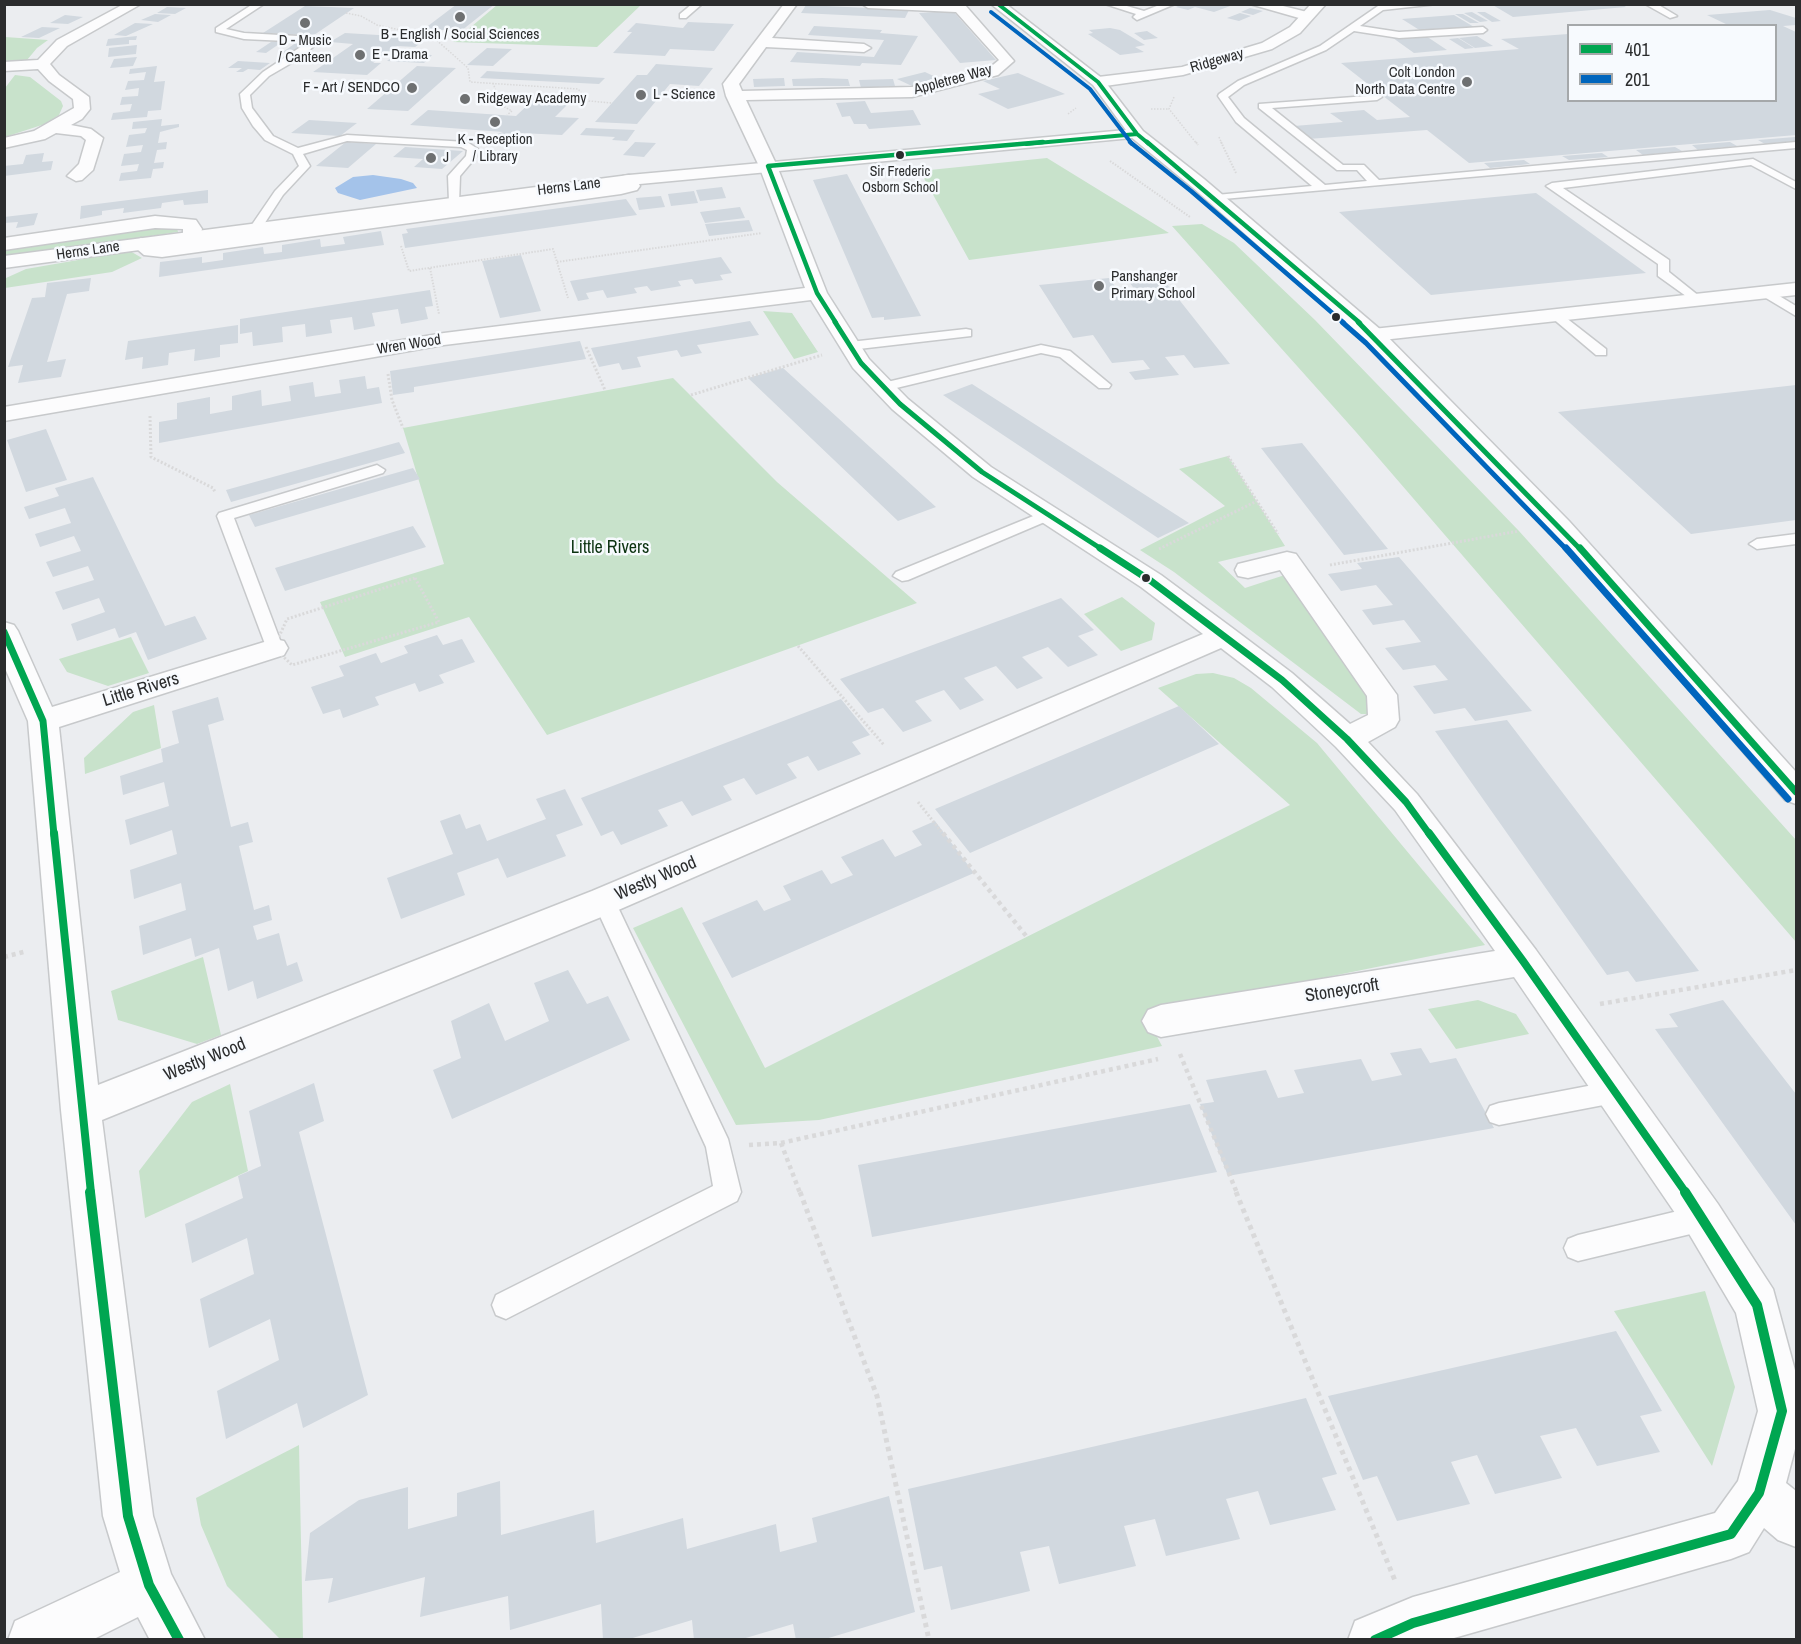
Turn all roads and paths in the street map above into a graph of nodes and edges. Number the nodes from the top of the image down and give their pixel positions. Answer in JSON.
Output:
{"nodes":[{"id":1,"x":135,"y":4,"type":"edge"},
{"id":2,"x":260,"y":4,"type":"edge"},
{"id":3,"x":698,"y":4,"type":"edge"},
{"id":4,"x":791,"y":4,"type":"edge"},
{"id":5,"x":868,"y":4,"type":"edge"},
{"id":6,"x":997,"y":4,"type":"edge"},
{"id":7,"x":1109,"y":4,"type":"edge"},
{"id":8,"x":1256,"y":4,"type":"edge"},
{"id":9,"x":1320,"y":4,"type":"edge"},
{"id":10,"x":1433,"y":4,"type":"edge"},
{"id":11,"x":1649,"y":4,"type":"edge"},
{"id":12,"x":1165,"y":5,"type":"edge"},
{"id":13,"x":346,"y":13,"type":"dead end"},
{"id":14,"x":683,"y":16,"type":"dead end"},
{"id":15,"x":1306,"y":16,"type":"junction"},
{"id":16,"x":1673,"y":16,"type":"dead end"},
{"id":17,"x":1354,"y":28,"type":"junction"},
{"id":18,"x":1483,"y":30,"type":"dead end"},
{"id":19,"x":761,"y":42,"type":"junction"},
{"id":20,"x":864,"y":48,"type":"dead end"},
{"id":21,"x":42,"y":64,"type":"junction"},
{"id":22,"x":4,"y":67,"type":"edge"},
{"id":23,"x":1098,"y":82,"type":"junction"},
{"id":24,"x":493,"y":83,"type":"junction"},
{"id":25,"x":1178,"y":89,"type":"dead end"},
{"id":26,"x":734,"y":96,"type":"junction"},
{"id":27,"x":1377,"y":97,"type":"dead end"},
{"id":28,"x":612,"y":103,"type":"dead end"},
{"id":29,"x":1150,"y":109,"type":"dead end"},
{"id":30,"x":1169,"y":109,"type":"junction"},
{"id":31,"x":507,"y":115,"type":"dead end"},
{"id":32,"x":56,"y":128,"type":"junction"},
{"id":33,"x":1137,"y":134,"type":"junction"},
{"id":34,"x":4,"y":143,"type":"edge"},
{"id":35,"x":1797,"y":146,"type":"edge"},
{"id":36,"x":297,"y":152,"type":"junction"},
{"id":37,"x":1104,"y":158,"type":"dead end"},
{"id":38,"x":768,"y":166,"type":"junction"},
{"id":39,"x":76,"y":176,"type":"dead end"},
{"id":40,"x":629,"y":180,"type":"junction"},
{"id":41,"x":1377,"y":184,"type":"junction"},
{"id":42,"x":1797,"y":186,"type":"edge"},
{"id":43,"x":1322,"y":188,"type":"junction"},
{"id":44,"x":1207,"y":191,"type":"junction"},
{"id":45,"x":455,"y":202,"type":"junction"},
{"id":46,"x":1192,"y":218,"type":"dead end"},
{"id":47,"x":392,"y":219,"type":"junction"},
{"id":48,"x":255,"y":229,"type":"junction"},
{"id":49,"x":792,"y":229,"type":"junction"},
{"id":50,"x":192,"y":237,"type":"junction"},
{"id":51,"x":4,"y":244,"type":"edge"},
{"id":52,"x":141,"y":244,"type":"junction"},
{"id":53,"x":4,"y":262,"type":"edge"},
{"id":54,"x":557,"y":262,"type":"junction"},
{"id":55,"x":430,"y":268,"type":"junction"},
{"id":56,"x":1797,"y":289,"type":"edge"},
{"id":57,"x":1766,"y":292,"type":"junction"},
{"id":58,"x":817,"y":293,"type":"junction"},
{"id":59,"x":1697,"y":300,"type":"junction"},
{"id":60,"x":1797,"y":312,"type":"edge"},
{"id":61,"x":1556,"y":314,"type":"junction"},
{"id":62,"x":575,"y":322,"type":"junction"},
{"id":63,"x":966,"y":333,"type":"dead end"},
{"id":64,"x":1374,"y":335,"type":"junction"},
{"id":65,"x":444,"y":339,"type":"junction"},
{"id":66,"x":850,"y":346,"type":"junction"},
{"id":67,"x":383,"y":349,"type":"junction"},
{"id":68,"x":1601,"y":352,"type":"dead end"},
{"id":69,"x":1104,"y":385,"type":"dead end"},
{"id":70,"x":884,"y":387,"type":"junction"},
{"id":71,"x":150,"y":388,"type":"junction"},
{"id":72,"x":605,"y":390,"type":"dead end"},
{"id":73,"x":691,"y":395,"type":"dead end"},
{"id":74,"x":4,"y":414,"type":"edge"},
{"id":75,"x":403,"y":428,"type":"dead end"},
{"id":76,"x":1228,"y":456,"type":"dead end"},
{"id":77,"x":377,"y":470,"type":"dead end"},
{"id":78,"x":1257,"y":501,"type":"junction"},
{"id":79,"x":1048,"y":515,"type":"junction"},
{"id":80,"x":225,"y":516,"type":"junction"},
{"id":81,"x":1519,"y":531,"type":"dead end"},
{"id":82,"x":1797,"y":539,"type":"edge"},
{"id":83,"x":1757,"y":544,"type":"dead end"},
{"id":84,"x":1126,"y":565,"type":"junction"},
{"id":85,"x":1290,"y":566,"type":"junction"},
{"id":86,"x":1248,"y":570,"type":"dead end"},
{"id":87,"x":902,"y":576,"type":"dead end"},
{"id":88,"x":4,"y":631,"type":"edge"},
{"id":89,"x":1225,"y":636,"type":"junction"},
{"id":90,"x":798,"y":646,"type":"dead end"},
{"id":91,"x":274,"y":648,"type":"junction"},
{"id":92,"x":43,"y":721,"type":"junction"},
{"id":93,"x":1347,"y":739,"type":"junction"},
{"id":94,"x":901,"y":773,"type":"junction"},
{"id":95,"x":1797,"y":792,"type":"edge"},
{"id":96,"x":604,"y":901,"type":"junction"},
{"id":97,"x":1027,"y":936,"type":"dead end"},
{"id":98,"x":1523,"y":961,"type":"junction"},
{"id":99,"x":1797,"y":970,"type":"edge"},
{"id":100,"x":1558,"y":1011,"type":"junction"},
{"id":101,"x":1161,"y":1021,"type":"joint"},
{"id":102,"x":1179,"y":1054,"type":"junction"},
{"id":103,"x":1614,"y":1092,"type":"junction"},
{"id":104,"x":81,"y":1110,"type":"junction"},
{"id":105,"x":1499,"y":1114,"type":"dead end"},
{"id":106,"x":1703,"y":1218,"type":"junction"},
{"id":107,"x":1578,"y":1248,"type":"dead end"},
{"id":108,"x":506,"y":1305,"type":"dead end"},
{"id":109,"x":1759,"y":1493,"type":"junction"},
{"id":110,"x":1797,"y":1522,"type":"edge"},
{"id":111,"x":149,"y":1585,"type":"junction"},
{"id":112,"x":1413,"y":1623,"type":"junction"},
{"id":113,"x":34,"y":1640,"type":"edge"},
{"id":114,"x":179,"y":1640,"type":"edge"},
{"id":115,"x":929,"y":1640,"type":"edge"},
{"id":116,"x":1374,"y":1640,"type":"edge"}],
"edges":[{"from":1,"to":21,"type":"street"},
{"from":2,"to":36,"type":"lane"},
{"from":3,"to":14,"type":"lane"},
{"from":4,"to":19,"type":"street"},
{"from":5,"to":26,"type":"street","name":"Appletree Way"},
{"from":6,"to":23,"type":"street"},
{"from":7,"to":12,"type":"lane"},
{"from":8,"to":15,"type":"street"},
{"from":9,"to":15,"type":"street","name":"Ridgeway"},
{"from":10,"to":17,"type":"lane"},
{"from":11,"to":16,"type":"lane"},
{"from":13,"to":24,"type":"path"},
{"from":15,"to":23,"type":"street","name":"Ridgeway"},
{"from":17,"to":18,"type":"lane"},
{"from":17,"to":43,"type":"lane"},
{"from":19,"to":20,"type":"street"},
{"from":19,"to":26,"type":"street"},
{"from":21,"to":22,"type":"street"},
{"from":21,"to":32,"type":"street"},
{"from":23,"to":33,"type":"street"},
{"from":24,"to":28,"type":"path"},
{"from":24,"to":31,"type":"path"},
{"from":25,"to":30,"type":"path"},
{"from":26,"to":38,"type":"street"},
{"from":27,"to":41,"type":"lane"},
{"from":29,"to":30,"type":"path"},
{"from":30,"to":44,"type":"path"},
{"from":32,"to":34,"type":"street"},
{"from":32,"to":39,"type":"street"},
{"from":33,"to":38,"type":"street","name":"Herns Lane"},
{"from":33,"to":44,"type":"street"},
{"from":35,"to":41,"type":"lane"},
{"from":36,"to":45,"type":"lane"},
{"from":36,"to":48,"type":"lane"},
{"from":37,"to":46,"type":"path"},
{"from":38,"to":40,"type":"street","name":"Herns Lane"},
{"from":38,"to":49,"type":"street"},
{"from":40,"to":45,"type":"street","name":"Herns Lane"},
{"from":40,"to":47,"type":"street"},
{"from":41,"to":43,"type":"lane"},
{"from":42,"to":59,"type":"lane"},
{"from":43,"to":44,"type":"lane"},
{"from":44,"to":64,"type":"street"},
{"from":45,"to":48,"type":"street","name":"Herns Lane"},
{"from":47,"to":52,"type":"street"},
{"from":47,"to":55,"type":"path"},
{"from":48,"to":50,"type":"street","name":"Herns Lane"},
{"from":49,"to":54,"type":"path"},
{"from":49,"to":58,"type":"street"},
{"from":50,"to":51,"type":"street"},
{"from":50,"to":52,"type":"street","name":"Herns Lane"},
{"from":52,"to":53,"type":"street","name":"Herns Lane"},
{"from":54,"to":55,"type":"path"},
{"from":54,"to":62,"type":"path"},
{"from":55,"to":65,"type":"path"},
{"from":56,"to":57,"type":"street"},
{"from":57,"to":59,"type":"street"},
{"from":57,"to":60,"type":"lane"},
{"from":58,"to":62,"type":"street","name":"Wren Wood"},
{"from":58,"to":66,"type":"street"},
{"from":59,"to":61,"type":"street"},
{"from":61,"to":64,"type":"street"},
{"from":61,"to":68,"type":"lane"},
{"from":62,"to":65,"type":"street","name":"Wren Wood"},
{"from":62,"to":72,"type":"path"},
{"from":63,"to":66,"type":"lane"},
{"from":64,"to":95,"type":"street"},
{"from":65,"to":67,"type":"street","name":"Wren Wood"},
{"from":66,"to":70,"type":"street"},
{"from":66,"to":73,"type":"path"},
{"from":67,"to":71,"type":"street","name":"Wren Wood"},
{"from":67,"to":75,"type":"path"},
{"from":69,"to":70,"type":"lane"},
{"from":70,"to":79,"type":"street"},
{"from":71,"to":74,"type":"street","name":"Wren Wood"},
{"from":71,"to":80,"type":"path"},
{"from":76,"to":78,"type":"path"},
{"from":77,"to":80,"type":"lane"},
{"from":78,"to":84,"type":"path"},
{"from":78,"to":85,"type":"path"},
{"from":79,"to":84,"type":"street"},
{"from":79,"to":87,"type":"lane"},
{"from":80,"to":91,"type":"lane"},
{"from":81,"to":85,"type":"path"},
{"from":82,"to":83,"type":"lane"},
{"from":84,"to":89,"type":"street"},
{"from":85,"to":86,"type":"street"},
{"from":85,"to":93,"type":"street"},
{"from":88,"to":92,"type":"street"},
{"from":89,"to":93,"type":"street"},
{"from":89,"to":94,"type":"street","name":"Westly Wood"},
{"from":90,"to":94,"type":"path"},
{"from":91,"to":91,"type":"path"},
{"from":91,"to":92,"type":"street","name":"Little Rivers"},
{"from":92,"to":104,"type":"street"},
{"from":93,"to":98,"type":"street"},
{"from":94,"to":96,"type":"street","name":"Westly Wood"},
{"from":94,"to":97,"type":"path"},
{"from":96,"to":104,"type":"street","name":"Westly Wood"},
{"from":96,"to":108,"type":"lane"},
{"from":98,"to":100,"type":"street"},
{"from":98,"to":101,"type":"street","name":"Stoneycroft"},
{"from":99,"to":100,"type":"path"},
{"from":100,"to":103,"type":"street"},
{"from":101,"to":102,"type":"path"},
{"from":102,"to":112,"type":"path"},
{"from":102,"to":115,"type":"path"},
{"from":103,"to":105,"type":"lane"},
{"from":103,"to":106,"type":"street"},
{"from":104,"to":111,"type":"street"},
{"from":106,"to":107,"type":"lane"},
{"from":106,"to":109,"type":"street"},
{"from":109,"to":110,"type":"street"},
{"from":109,"to":112,"type":"street"},
{"from":111,"to":113,"type":"street"},
{"from":111,"to":114,"type":"street"},
{"from":112,"to":116,"type":"street"}]}
